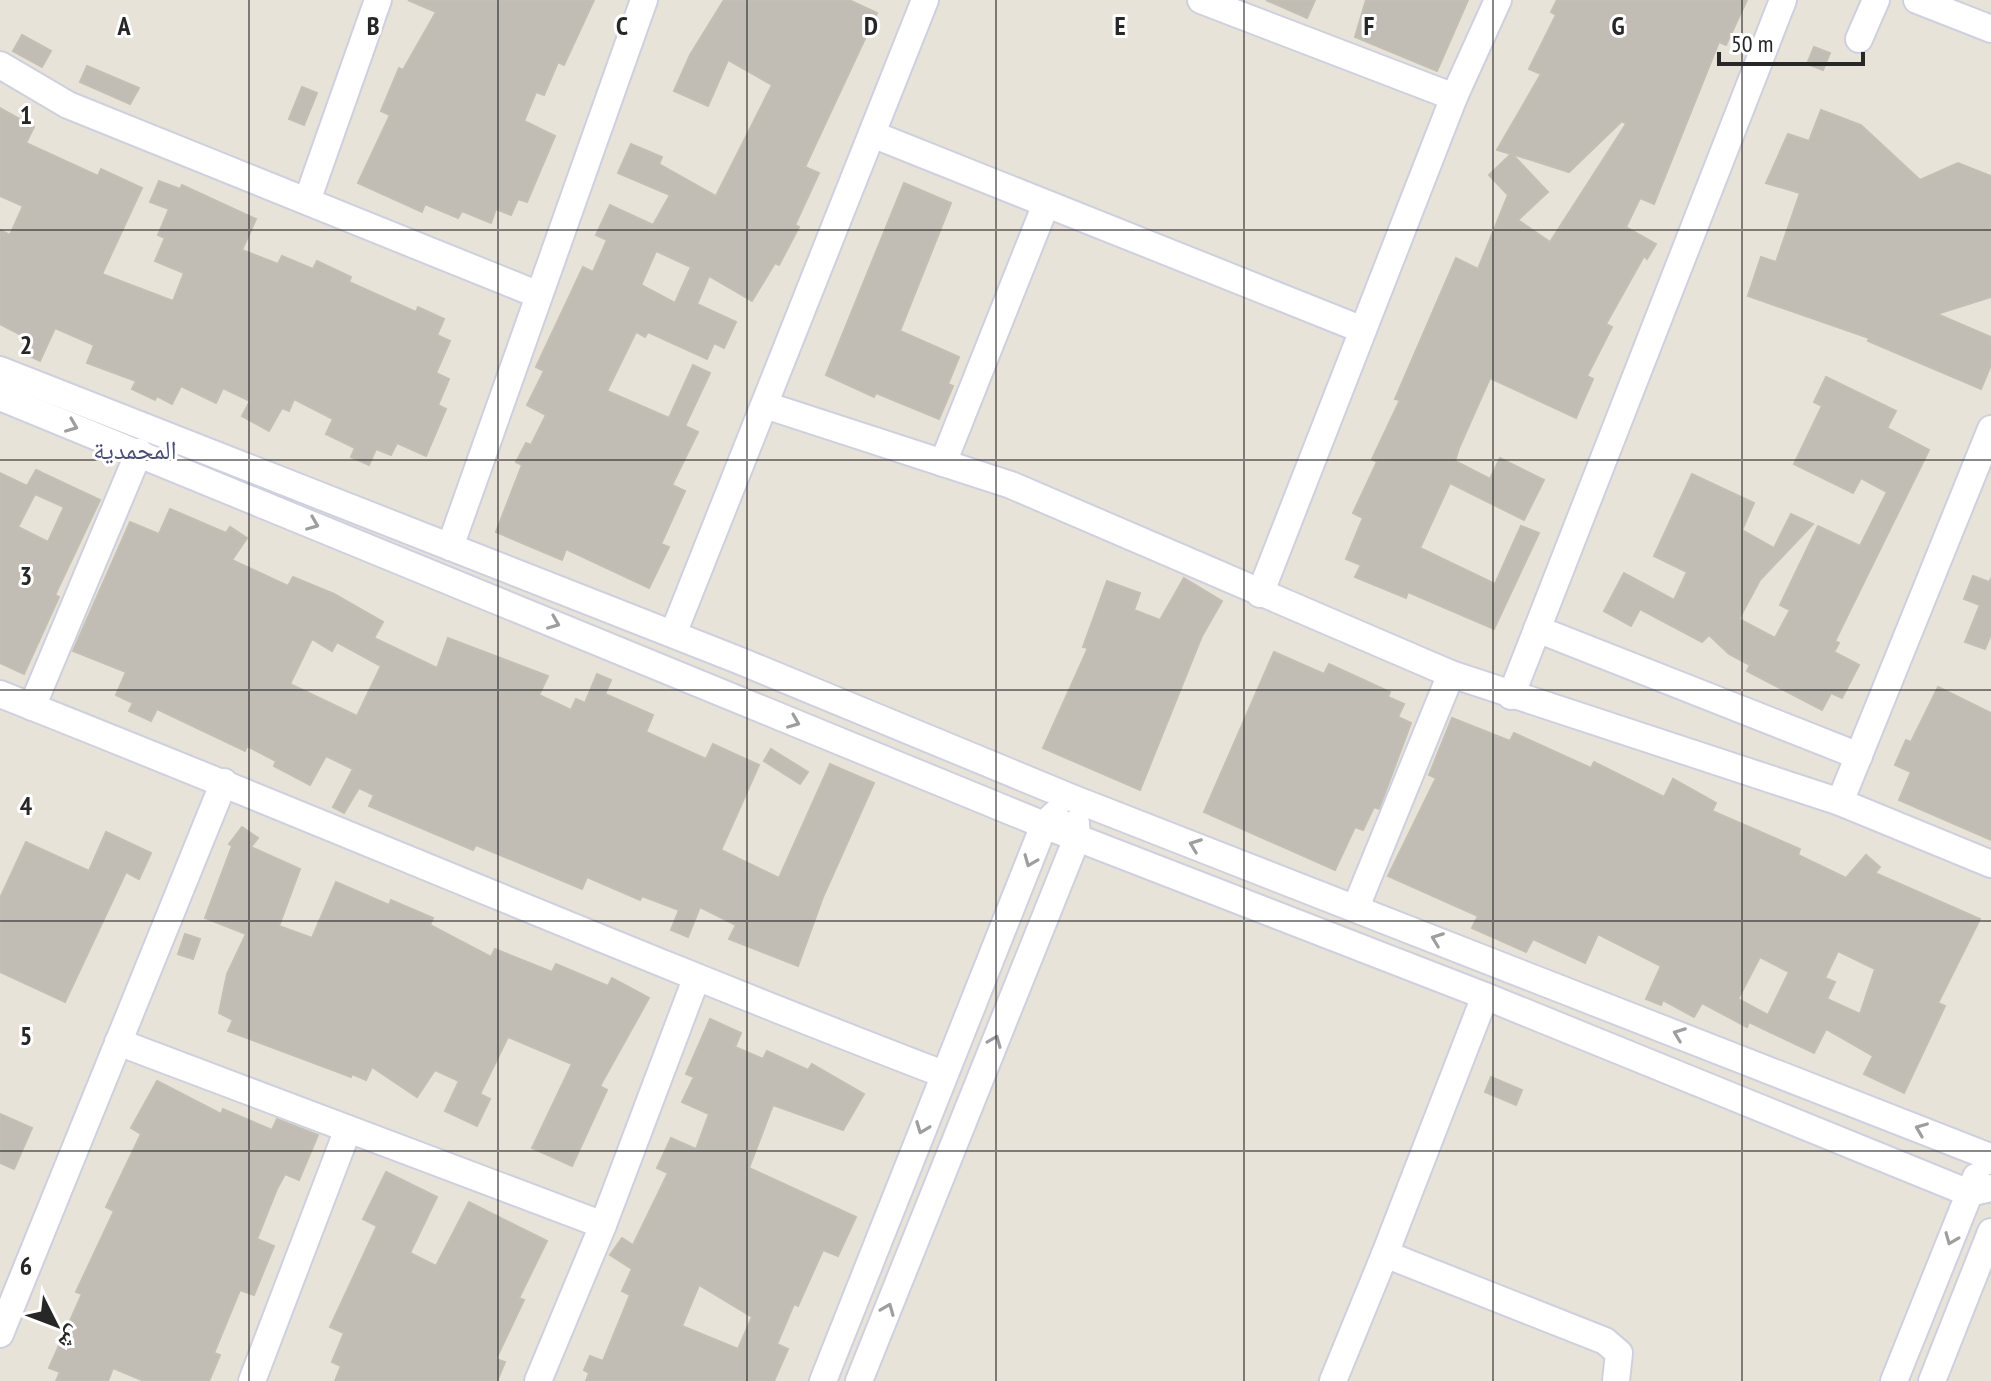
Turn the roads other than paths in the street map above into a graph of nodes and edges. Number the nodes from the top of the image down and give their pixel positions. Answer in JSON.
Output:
{"nodes":[{"id":1,"x":378,"y":0,"type":"edge"},
{"id":2,"x":644,"y":0,"type":"edge"},
{"id":3,"x":925,"y":0,"type":"edge"},
{"id":4,"x":1201,"y":0,"type":"edge"},
{"id":5,"x":1498,"y":0,"type":"edge"},
{"id":6,"x":1783,"y":0,"type":"edge"},
{"id":7,"x":1876,"y":0,"type":"edge"},
{"id":8,"x":1917,"y":0,"type":"edge"},
{"id":9,"x":1991,"y":29,"type":"edge"},
{"id":10,"x":1859,"y":39,"type":"dead end"},
{"id":11,"x":0,"y":65,"type":"edge"},
{"id":12,"x":1454,"y":97,"type":"junction"},
{"id":13,"x":872,"y":134,"type":"junction"},
{"id":14,"x":307,"y":201,"type":"junction"},
{"id":15,"x":1046,"y":204,"type":"junction"},
{"id":16,"x":539,"y":295,"type":"junction"},
{"id":17,"x":1363,"y":330,"type":"junction"},
{"id":18,"x":0,"y":370,"type":"edge"},
{"id":19,"x":0,"y":397,"type":"edge"},
{"id":20,"x":765,"y":405,"type":"junction"},
{"id":21,"x":1991,"y":429,"type":"edge"},
{"id":22,"x":139,"y":452,"type":"junction"},
{"id":23,"x":943,"y":463,"type":"junction"},
{"id":24,"x":450,"y":547,"type":"junction"},
{"id":25,"x":1260,"y":594,"type":"junction"},
{"id":26,"x":1537,"y":629,"type":"junction"},
{"id":27,"x":673,"y":634,"type":"junction"},
{"id":28,"x":1451,"y":674,"type":"junction"},
{"id":29,"x":0,"y":694,"type":"edge"},
{"id":30,"x":1511,"y":696,"type":"junction"},
{"id":31,"x":32,"y":707,"type":"junction"},
{"id":32,"x":1859,"y":756,"type":"junction"},
{"id":33,"x":224,"y":782,"type":"junction"},
{"id":34,"x":1072,"y":798,"type":"junction"},
{"id":35,"x":1840,"y":802,"type":"junction"},
{"id":36,"x":1044,"y":825,"type":"junction"},
{"id":37,"x":1077,"y":838,"type":"junction"},
{"id":38,"x":1991,"y":864,"type":"edge"},
{"id":39,"x":1356,"y":907,"type":"junction"},
{"id":40,"x":696,"y":979,"type":"junction"},
{"id":41,"x":1485,"y":996,"type":"junction"},
{"id":42,"x":118,"y":1042,"type":"junction"},
{"id":43,"x":943,"y":1074,"type":"junction"},
{"id":44,"x":348,"y":1129,"type":"junction"},
{"id":45,"x":1989,"y":1152,"type":"edge"},
{"id":46,"x":1980,"y":1191,"type":"edge"},
{"id":47,"x":603,"y":1225,"type":"junction"},
{"id":48,"x":1991,"y":1232,"type":"edge"},
{"id":49,"x":1385,"y":1254,"type":"junction"},
{"id":50,"x":0,"y":1334,"type":"edge"},
{"id":51,"x":836,"y":1350,"type":"junction"},
{"id":52,"x":252,"y":1381,"type":"edge"},
{"id":53,"x":538,"y":1381,"type":"edge"},
{"id":54,"x":823,"y":1381,"type":"edge"},
{"id":55,"x":830,"y":1381,"type":"edge"},
{"id":56,"x":859,"y":1381,"type":"edge"},
{"id":57,"x":1333,"y":1381,"type":"edge"},
{"id":58,"x":1616,"y":1381,"type":"edge"},
{"id":59,"x":1894,"y":1381,"type":"edge"},
{"id":60,"x":1932,"y":1381,"type":"edge"}],
"edges":[{"from":1,"to":14,"type":"street"},
{"from":2,"to":16,"type":"street"},
{"from":3,"to":13,"type":"street"},
{"from":4,"to":12,"type":"street"},
{"from":5,"to":12,"type":"street"},
{"from":6,"to":26,"type":"street"},
{"from":7,"to":10,"type":"street"},
{"from":8,"to":9,"type":"street"},
{"from":11,"to":14,"type":"street"},
{"from":12,"to":17,"type":"street"},
{"from":13,"to":15,"type":"street"},
{"from":13,"to":20,"type":"street"},
{"from":14,"to":16,"type":"street"},
{"from":15,"to":17,"type":"street"},
{"from":15,"to":23,"type":"street"},
{"from":16,"to":24,"type":"street"},
{"from":17,"to":25,"type":"street"},
{"from":18,"to":24,"type":"street"},
{"from":19,"to":22,"type":"street","one_way":true},
{"from":20,"to":23,"type":"street"},
{"from":20,"to":27,"type":"street"},
{"from":21,"to":32,"type":"street"},
{"from":22,"to":31,"type":"street"},
{"from":22,"to":36,"type":"street","one_way":true},
{"from":23,"to":25,"type":"street"},
{"from":24,"to":27,"type":"street"},
{"from":25,"to":28,"type":"street"},
{"from":26,"to":30,"type":"street"},
{"from":26,"to":32,"type":"street"},
{"from":27,"to":34,"type":"street"},
{"from":28,"to":30,"type":"street"},
{"from":28,"to":39,"type":"street"},
{"from":29,"to":31,"type":"street"},
{"from":30,"to":35,"type":"street"},
{"from":31,"to":33,"type":"street"},
{"from":32,"to":35,"type":"street"},
{"from":33,"to":40,"type":"street"},
{"from":33,"to":42,"type":"street"},
{"from":34,"to":36,"type":"street"},
{"from":34,"to":37,"type":"street"},
{"from":39,"to":34,"type":"street","one_way":true},
{"from":35,"to":38,"type":"street"},
{"from":36,"to":37,"type":"street"},
{"from":36,"to":43,"type":"street","one_way":true},
{"from":37,"to":41,"type":"street"},
{"from":56,"to":37,"type":"street","one_way":true},
{"from":45,"to":39,"type":"street","one_way":true},
{"from":40,"to":43,"type":"street"},
{"from":40,"to":47,"type":"street"},
{"from":41,"to":46,"type":"street"},
{"from":41,"to":49,"type":"street"},
{"from":42,"to":44,"type":"street"},
{"from":42,"to":50,"type":"street"},
{"from":43,"to":51,"type":"street","one_way":true},
{"from":44,"to":47,"type":"street"},
{"from":44,"to":52,"type":"street"},
{"from":45,"to":46,"type":"street"},
{"from":46,"to":59,"type":"street","one_way":true},
{"from":47,"to":53,"type":"street"},
{"from":48,"to":60,"type":"street"},
{"from":49,"to":57,"type":"street"},
{"from":49,"to":58,"type":"street"},
{"from":51,"to":54,"type":"street"},
{"from":51,"to":55,"type":"street"}]}
